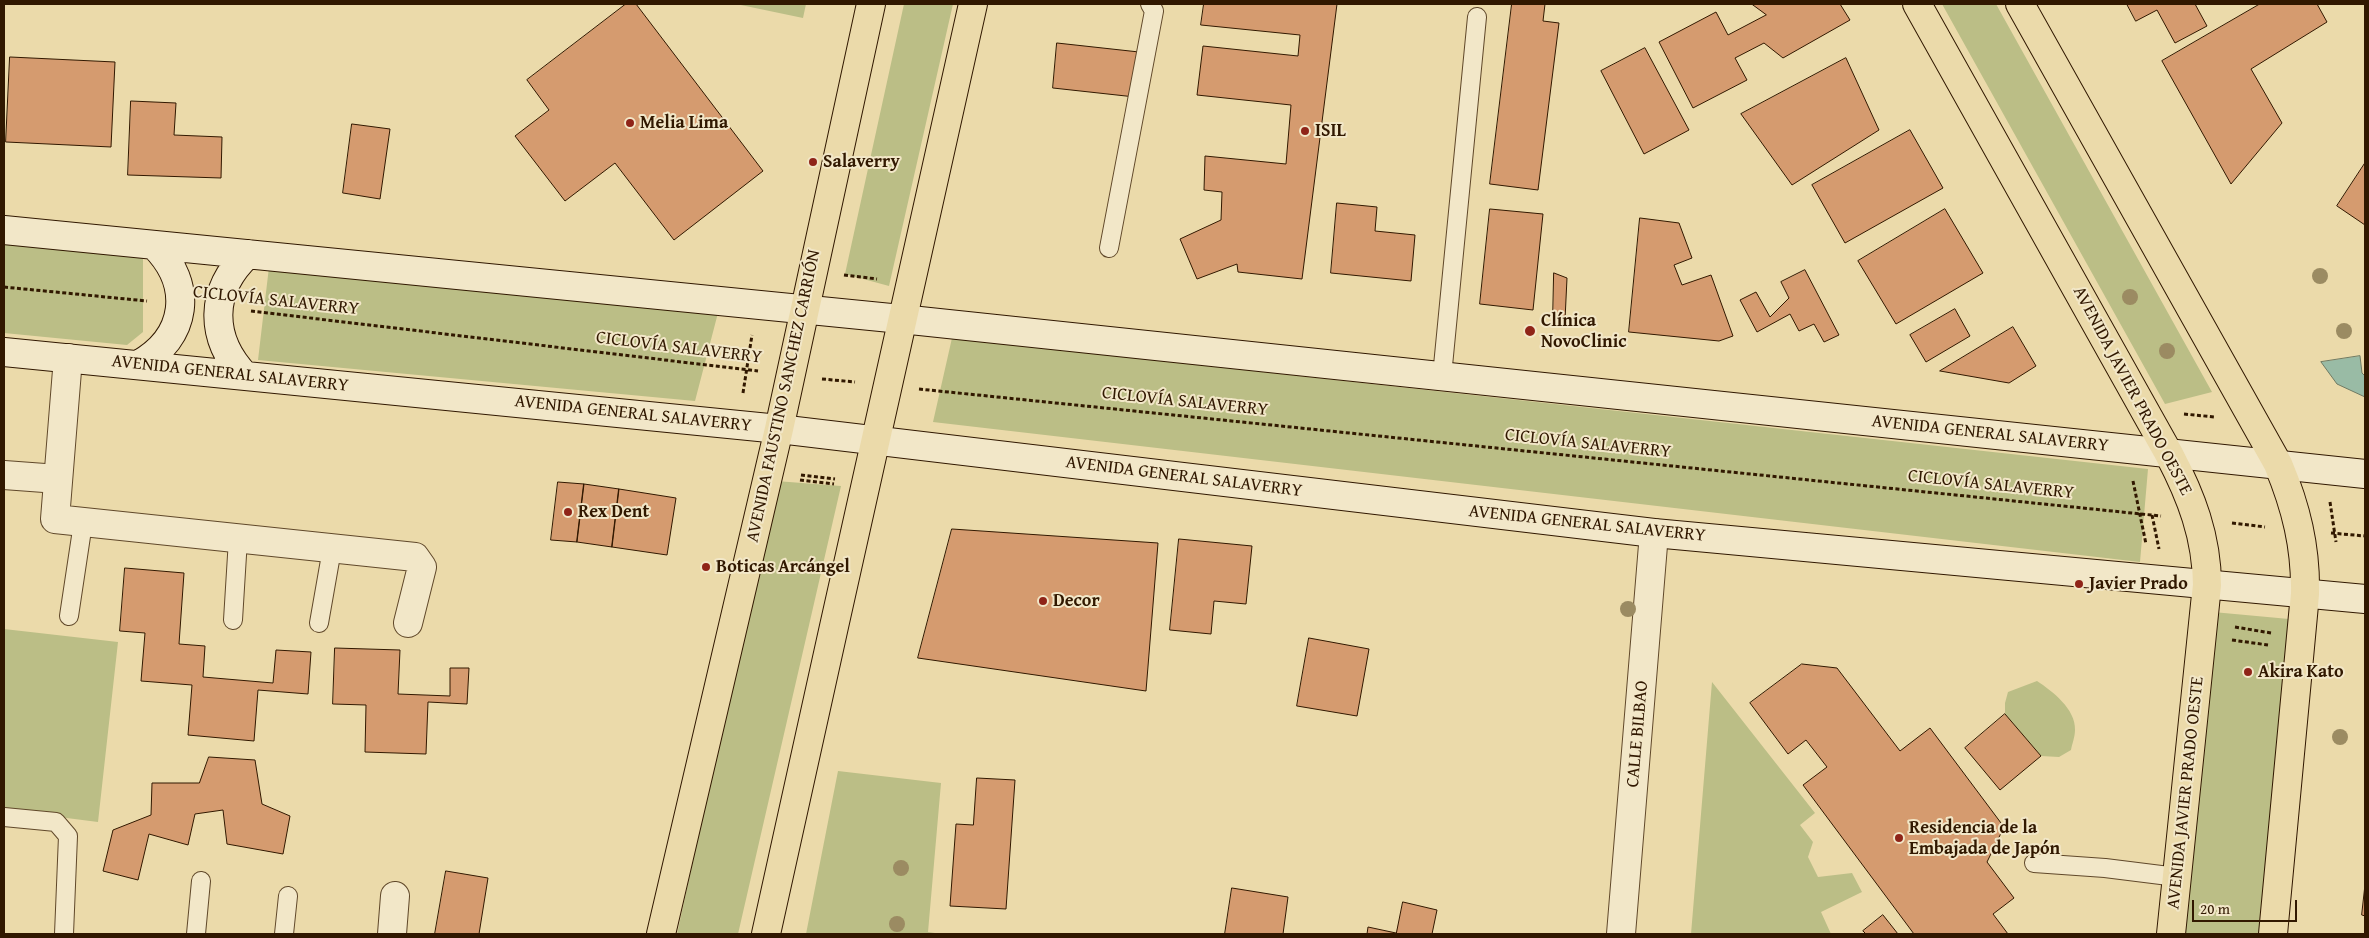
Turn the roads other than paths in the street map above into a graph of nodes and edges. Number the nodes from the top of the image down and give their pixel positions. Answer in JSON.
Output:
{"nodes":[{"id":1,"x":871,"y":4,"type":"edge"},
{"id":2,"x":973,"y":4,"type":"edge"},
{"id":3,"x":1150,"y":4,"type":"edge"},
{"id":4,"x":1918,"y":4,"type":"edge"},
{"id":5,"x":2020,"y":4,"type":"edge"},
{"id":6,"x":1476,"y":17,"type":"dead end"},
{"id":7,"x":4,"y":230,"type":"edge"},
{"id":8,"x":154,"y":245,"type":"junction"},
{"id":9,"x":1108,"y":248,"type":"dead end"},
{"id":10,"x":248,"y":254,"type":"junction"},
{"id":11,"x":803,"y":310,"type":"junction"},
{"id":12,"x":901,"y":319,"type":"junction"},
{"id":13,"x":4,"y":352,"type":"edge"},
{"id":14,"x":68,"y":358,"type":"junction"},
{"id":15,"x":138,"y":365,"type":"junction"},
{"id":16,"x":245,"y":376,"type":"junction"},
{"id":17,"x":1442,"y":376,"type":"junction"},
{"id":18,"x":779,"y":429,"type":"junction"},
{"id":19,"x":874,"y":440,"type":"junction"},
{"id":20,"x":2169,"y":454,"type":"junction"},
{"id":21,"x":2278,"y":464,"type":"junction"},
{"id":22,"x":2365,"y":474,"type":"edge"},
{"id":23,"x":4,"y":475,"type":"edge"},
{"id":24,"x":58,"y":480,"type":"junction"},
{"id":25,"x":83,"y":523,"type":"junction"},
{"id":26,"x":1654,"y":533,"type":"junction"},
{"id":27,"x":238,"y":539,"type":"junction"},
{"id":28,"x":332,"y":549,"type":"junction"},
{"id":29,"x":2207,"y":585,"type":"junction"},
{"id":30,"x":2305,"y":594,"type":"junction"},
{"id":31,"x":2365,"y":599,"type":"edge"},
{"id":32,"x":69,"y":616,"type":"dead end"},
{"id":33,"x":233,"y":620,"type":"dead end"},
{"id":34,"x":319,"y":623,"type":"dead end"},
{"id":35,"x":408,"y":623,"type":"dead end"},
{"id":36,"x":4,"y":817,"type":"edge"},
{"id":37,"x":2034,"y":864,"type":"dead end"},
{"id":38,"x":2177,"y":877,"type":"junction"},
{"id":39,"x":201,"y":881,"type":"dead end"},
{"id":40,"x":288,"y":896,"type":"dead end"},
{"id":41,"x":395,"y":896,"type":"dead end"},
{"id":42,"x":64,"y":934,"type":"edge"},
{"id":43,"x":196,"y":934,"type":"edge"},
{"id":44,"x":284,"y":934,"type":"edge"},
{"id":45,"x":392,"y":934,"type":"edge"},
{"id":46,"x":661,"y":934,"type":"edge"},
{"id":47,"x":766,"y":934,"type":"edge"},
{"id":48,"x":1621,"y":934,"type":"edge"},
{"id":49,"x":2171,"y":934,"type":"edge"},
{"id":50,"x":2273,"y":934,"type":"edge"}],
"edges":[{"from":1,"to":11,"type":"main road","name":"AVENIDA FAUSTINO SANCHEZ CARRIÓN"},
{"from":2,"to":12,"type":"main road"},
{"from":3,"to":9,"type":"lane"},
{"from":4,"to":20,"type":"main road","name":"AVENIDA JAVIER PRADO OESTE"},
{"from":5,"to":21,"type":"main road"},
{"from":6,"to":17,"type":"lane"},
{"from":7,"to":8,"type":"main road","name":"AVENIDA GENERAL SALAVERRY"},
{"from":8,"to":10,"type":"main road","name":"AVENIDA GENERAL SALAVERRY"},
{"from":8,"to":15,"type":"main road"},
{"from":10,"to":11,"type":"main road","name":"AVENIDA GENERAL SALAVERRY"},
{"from":10,"to":16,"type":"main road"},
{"from":11,"to":12,"type":"main road","name":"AVENIDA GENERAL SALAVERRY"},
{"from":11,"to":18,"type":"main road","name":"AVENIDA FAUSTINO SANCHEZ CARRIÓN"},
{"from":12,"to":17,"type":"main road","name":"AVENIDA GENERAL SALAVERRY"},
{"from":12,"to":19,"type":"main road"},
{"from":13,"to":14,"type":"main road","name":"AVENIDA GENERAL SALAVERRY"},
{"from":14,"to":15,"type":"main road","name":"AVENIDA GENERAL SALAVERRY"},
{"from":14,"to":24,"type":"main road"},
{"from":15,"to":16,"type":"main road","name":"AVENIDA GENERAL SALAVERRY"},
{"from":16,"to":18,"type":"main road","name":"AVENIDA GENERAL SALAVERRY"},
{"from":17,"to":20,"type":"main road","name":"AVENIDA GENERAL SALAVERRY"},
{"from":18,"to":19,"type":"main road","name":"AVENIDA GENERAL SALAVERRY"},
{"from":18,"to":46,"type":"main road","name":"AVENIDA FAUSTINO SANCHEZ CARRIÓN"},
{"from":19,"to":26,"type":"main road","name":"AVENIDA GENERAL SALAVERRY"},
{"from":19,"to":47,"type":"main road"},
{"from":20,"to":21,"type":"main road","name":"AVENIDA GENERAL SALAVERRY"},
{"from":20,"to":29,"type":"main road","name":"AVENIDA JAVIER PRADO OESTE"},
{"from":21,"to":22,"type":"main road","name":"AVENIDA GENERAL SALAVERRY"},
{"from":21,"to":30,"type":"main road"},
{"from":23,"to":24,"type":"main road"},
{"from":24,"to":25,"type":"main road"},
{"from":25,"to":27,"type":"main road"},
{"from":25,"to":32,"type":"lane"},
{"from":26,"to":29,"type":"main road","name":"AVENIDA GENERAL SALAVERRY"},
{"from":26,"to":48,"type":"main road","name":"CALLE BILBAO"},
{"from":27,"to":28,"type":"main road"},
{"from":27,"to":33,"type":"lane"},
{"from":28,"to":34,"type":"lane"},
{"from":28,"to":35,"type":"main road"},
{"from":29,"to":30,"type":"main road","name":"AVENIDA GENERAL SALAVERRY"},
{"from":29,"to":38,"type":"main road","name":"AVENIDA JAVIER PRADO OESTE"},
{"from":30,"to":31,"type":"main road","name":"AVENIDA GENERAL SALAVERRY"},
{"from":30,"to":50,"type":"main road"},
{"from":36,"to":42,"type":"lane"},
{"from":37,"to":38,"type":"lane"},
{"from":38,"to":49,"type":"main road","name":"AVENIDA JAVIER PRADO OESTE"},
{"from":39,"to":43,"type":"lane"},
{"from":40,"to":44,"type":"lane"},
{"from":41,"to":45,"type":"main road"}]}
